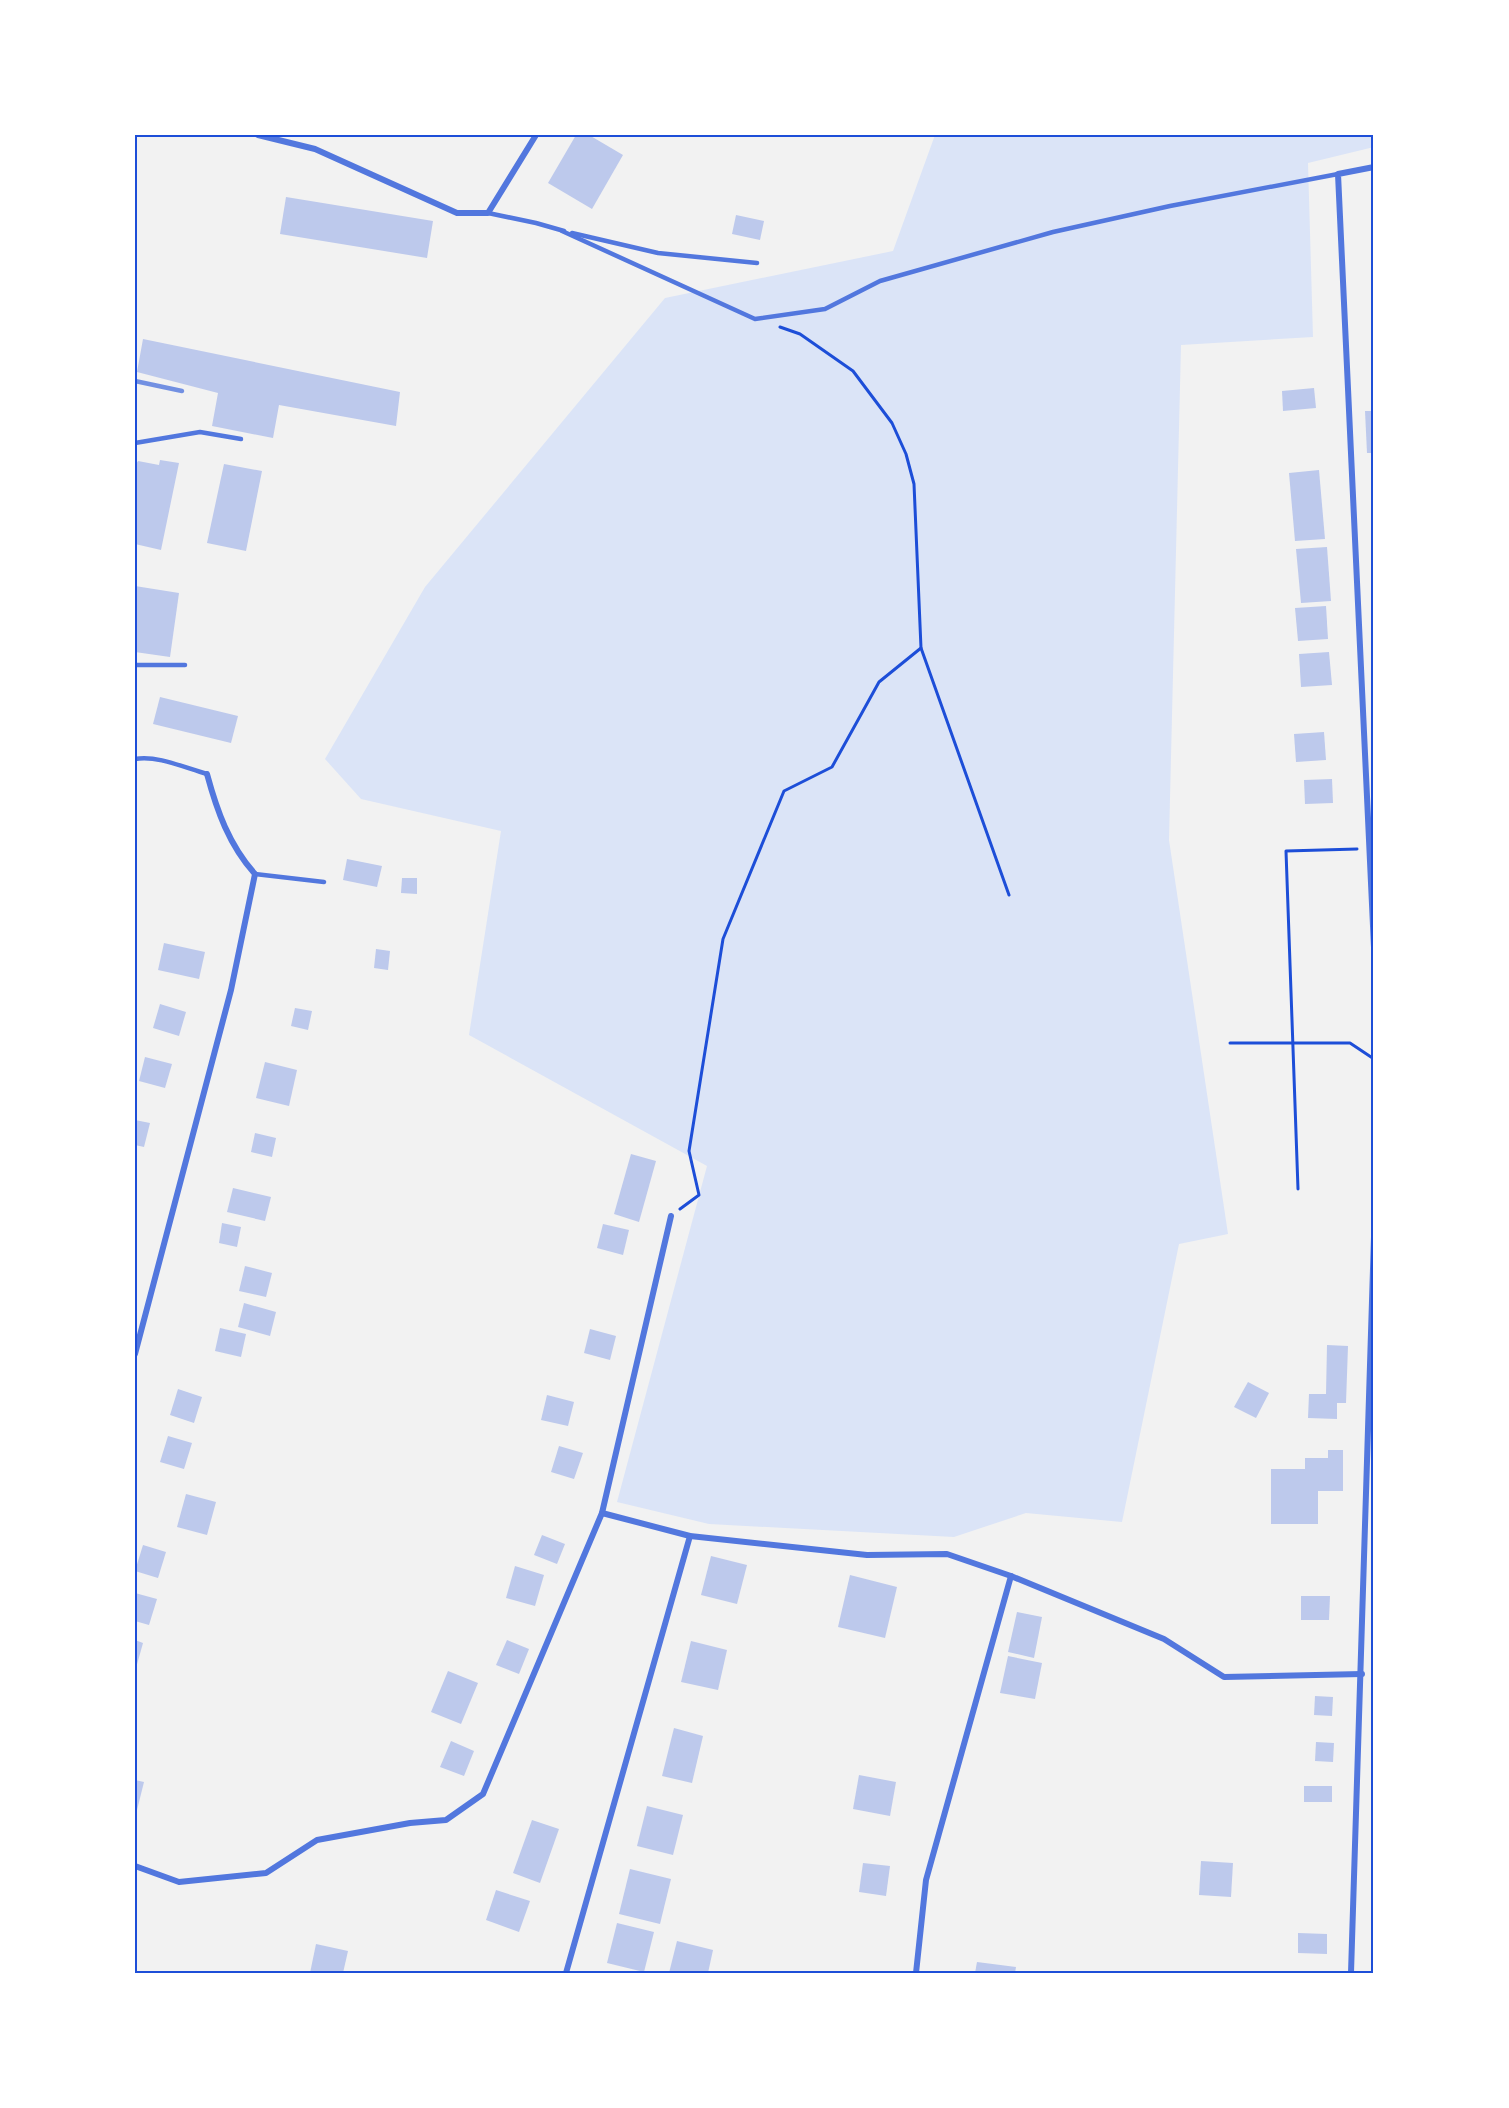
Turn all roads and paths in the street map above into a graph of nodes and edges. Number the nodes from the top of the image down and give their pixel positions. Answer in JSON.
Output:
{"nodes":[{"id":1,"x":258,"y":135,"type":"edge"},
{"id":2,"x":536,"y":135,"type":"edge"},
{"id":3,"x":1374,"y":167,"type":"edge"},
{"id":4,"x":1338,"y":174,"type":"junction"},
{"id":5,"x":488,"y":213,"type":"junction"},
{"id":6,"x":562,"y":231,"type":"junction"},
{"id":7,"x":757,"y":263,"type":"dead end"},
{"id":8,"x":778,"y":326,"type":"dead end"},
{"id":9,"x":241,"y":440,"type":"dead end"},
{"id":10,"x":135,"y":443,"type":"edge"},
{"id":11,"x":921,"y":648,"type":"junction"},
{"id":12,"x":135,"y":664,"type":"edge"},
{"id":13,"x":185,"y":665,"type":"dead end"},
{"id":14,"x":135,"y":759,"type":"edge"},
{"id":15,"x":207,"y":774,"type":"joint"},
{"id":16,"x":1370,"y":848,"type":"junction"},
{"id":17,"x":255,"y":874,"type":"junction"},
{"id":18,"x":324,"y":882,"type":"dead end"},
{"id":19,"x":1009,"y":895,"type":"dead end"},
{"id":20,"x":1374,"y":947,"type":"edge"},
{"id":21,"x":1230,"y":1043,"type":"dead end"},
{"id":22,"x":1292,"y":1043,"type":"junction"},
{"id":23,"x":1374,"y":1059,"type":"edge"},
{"id":24,"x":1298,"y":1189,"type":"dead end"},
{"id":25,"x":671,"y":1216,"type":"joint"},
{"id":26,"x":1374,"y":1237,"type":"edge"},
{"id":27,"x":135,"y":1354,"type":"edge"},
{"id":28,"x":602,"y":1513,"type":"junction"},
{"id":29,"x":690,"y":1536,"type":"junction"},
{"id":30,"x":1011,"y":1576,"type":"junction"},
{"id":31,"x":1362,"y":1674,"type":"junction"},
{"id":32,"x":135,"y":1866,"type":"edge"},
{"id":33,"x":566,"y":1973,"type":"edge"},
{"id":34,"x":916,"y":1973,"type":"edge"},
{"id":35,"x":1351,"y":1973,"type":"edge"}],
"edges":[{"from":1,"to":5,"type":"street"},
{"from":2,"to":5,"type":"street"},
{"from":3,"to":4,"type":"street"},
{"from":4,"to":6,"type":"lane"},
{"from":4,"to":16,"type":"street"},
{"from":5,"to":6,"type":"lane"},
{"from":6,"to":7,"type":"lane"},
{"from":8,"to":11,"type":"path"},
{"from":9,"to":10,"type":"lane"},
{"from":11,"to":19,"type":"path"},
{"from":11,"to":25,"type":"path"},
{"from":12,"to":13,"type":"lane"},
{"from":14,"to":15,"type":"lane"},
{"from":15,"to":17,"type":"street"},
{"from":16,"to":20,"type":"street"},
{"from":16,"to":22,"type":"path"},
{"from":17,"to":18,"type":"lane"},
{"from":17,"to":27,"type":"street"},
{"from":21,"to":22,"type":"path"},
{"from":22,"to":23,"type":"path"},
{"from":22,"to":24,"type":"path"},
{"from":25,"to":28,"type":"street"},
{"from":26,"to":31,"type":"street"},
{"from":28,"to":29,"type":"street"},
{"from":28,"to":32,"type":"street"},
{"from":29,"to":30,"type":"street"},
{"from":29,"to":33,"type":"street"},
{"from":30,"to":31,"type":"street"},
{"from":30,"to":34,"type":"street"},
{"from":31,"to":35,"type":"street"}]}
